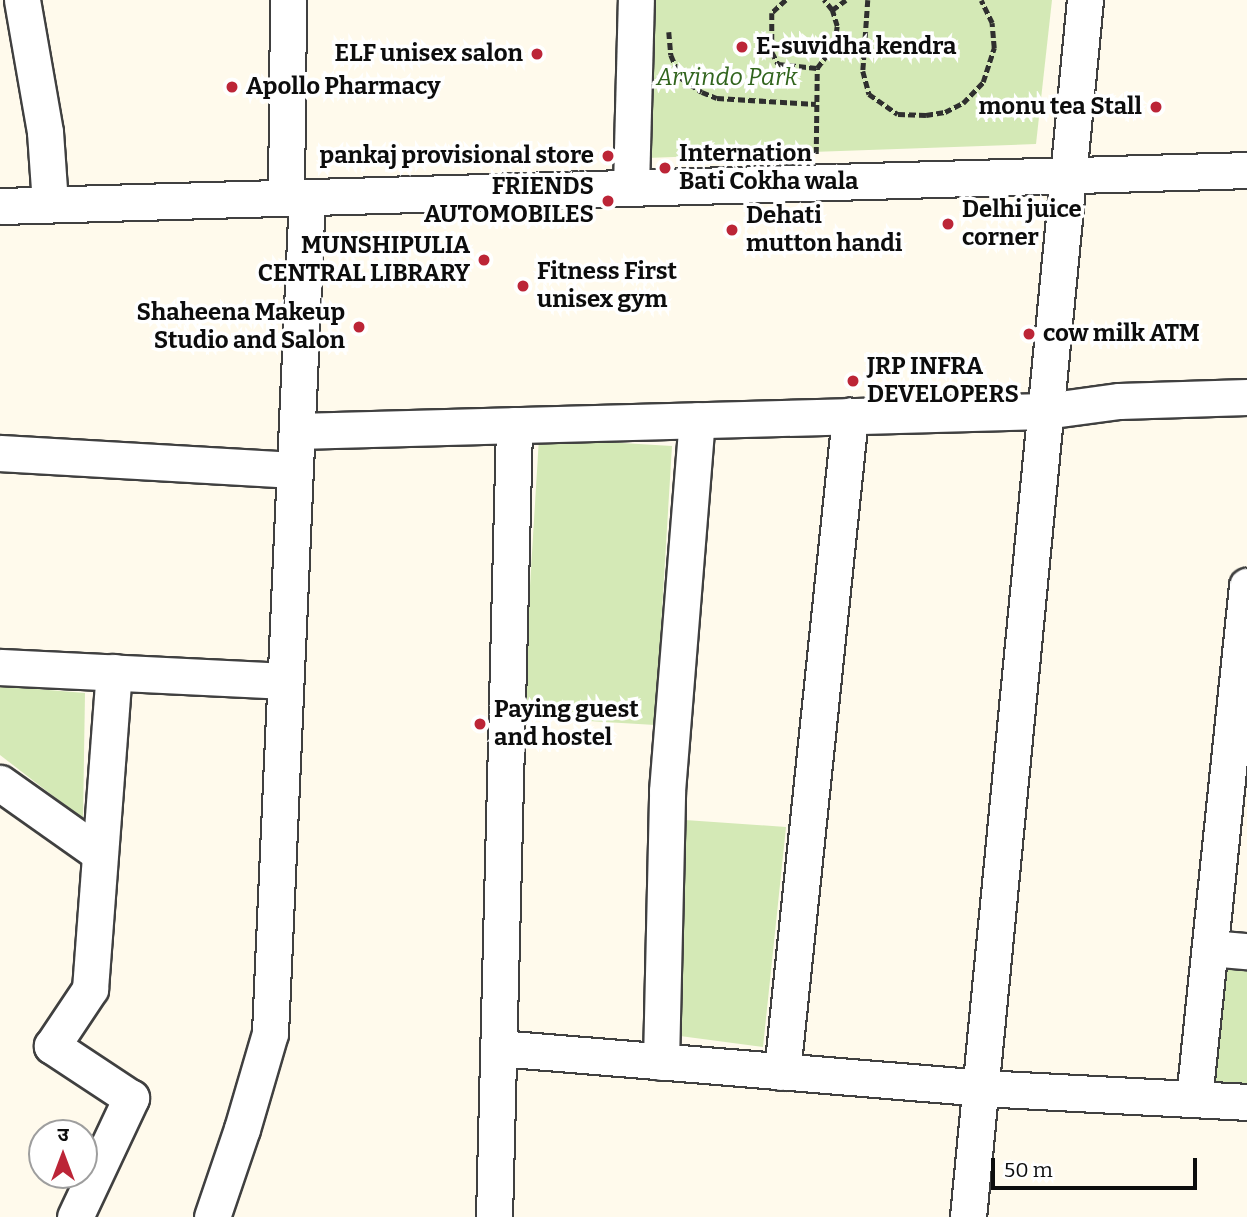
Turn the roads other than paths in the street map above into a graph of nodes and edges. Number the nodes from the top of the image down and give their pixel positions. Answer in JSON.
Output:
{"nodes":[{"id":1,"x":22,"y":0,"type":"edge"},
{"id":2,"x":288,"y":0,"type":"edge"},
{"id":3,"x":636,"y":0,"type":"edge"},
{"id":4,"x":1086,"y":0,"type":"edge"},
{"id":5,"x":1247,"y":170,"type":"edge"},
{"id":6,"x":1068,"y":175,"type":"junction"},
{"id":7,"x":631,"y":187,"type":"junction"},
{"id":8,"x":296,"y":197,"type":"junction"},
{"id":9,"x":50,"y":204,"type":"junction"},
{"id":10,"x":0,"y":206,"type":"edge"},
{"id":11,"x":1247,"y":397,"type":"edge"},
{"id":12,"x":1045,"y":411,"type":"junction"},
{"id":13,"x":850,"y":416,"type":"junction"},
{"id":14,"x":697,"y":420,"type":"junction"},
{"id":15,"x":514,"y":425,"type":"junction"},
{"id":16,"x":297,"y":431,"type":"junction"},
{"id":17,"x":0,"y":453,"type":"edge"},
{"id":18,"x":295,"y":470,"type":"junction"},
{"id":19,"x":1247,"y":586,"type":"edge"},
{"id":20,"x":0,"y":667,"type":"edge"},
{"id":21,"x":114,"y":672,"type":"junction"},
{"id":22,"x":285,"y":681,"type":"junction"},
{"id":23,"x":0,"y":783,"type":"edge"},
{"id":24,"x":99,"y":853,"type":"junction"},
{"id":25,"x":1210,"y":948,"type":"junction"},
{"id":26,"x":1247,"y":951,"type":"edge"},
{"id":27,"x":498,"y":1048,"type":"junction"},
{"id":28,"x":662,"y":1062,"type":"junction"},
{"id":29,"x":782,"y":1072,"type":"junction"},
{"id":30,"x":981,"y":1088,"type":"junction"},
{"id":31,"x":1194,"y":1099,"type":"junction"},
{"id":32,"x":1247,"y":1102,"type":"edge"},
{"id":33,"x":75,"y":1217,"type":"edge"},
{"id":34,"x":212,"y":1217,"type":"edge"},
{"id":35,"x":494,"y":1217,"type":"edge"},
{"id":36,"x":968,"y":1217,"type":"edge"}],
"edges":[{"from":1,"to":9,"type":"street"},
{"from":2,"to":8,"type":"street"},
{"from":3,"to":7,"type":"street"},
{"from":4,"to":6,"type":"street"},
{"from":5,"to":6,"type":"street"},
{"from":6,"to":7,"type":"street"},
{"from":6,"to":12,"type":"street"},
{"from":7,"to":8,"type":"street"},
{"from":8,"to":9,"type":"street"},
{"from":8,"to":16,"type":"street"},
{"from":9,"to":10,"type":"street"},
{"from":11,"to":12,"type":"street"},
{"from":12,"to":13,"type":"street"},
{"from":12,"to":30,"type":"street"},
{"from":13,"to":14,"type":"street"},
{"from":13,"to":29,"type":"street"},
{"from":14,"to":15,"type":"street"},
{"from":14,"to":28,"type":"street"},
{"from":15,"to":16,"type":"street"},
{"from":15,"to":27,"type":"street"},
{"from":16,"to":18,"type":"street"},
{"from":17,"to":18,"type":"street"},
{"from":18,"to":22,"type":"street"},
{"from":19,"to":25,"type":"street"},
{"from":20,"to":21,"type":"street"},
{"from":21,"to":22,"type":"street"},
{"from":21,"to":24,"type":"street"},
{"from":22,"to":34,"type":"street"},
{"from":23,"to":24,"type":"street"},
{"from":24,"to":33,"type":"street"},
{"from":25,"to":26,"type":"street"},
{"from":25,"to":31,"type":"street"},
{"from":27,"to":28,"type":"street"},
{"from":27,"to":35,"type":"street"},
{"from":28,"to":29,"type":"street"},
{"from":29,"to":30,"type":"street"},
{"from":30,"to":31,"type":"street"},
{"from":30,"to":36,"type":"street"},
{"from":31,"to":32,"type":"street"}]}
